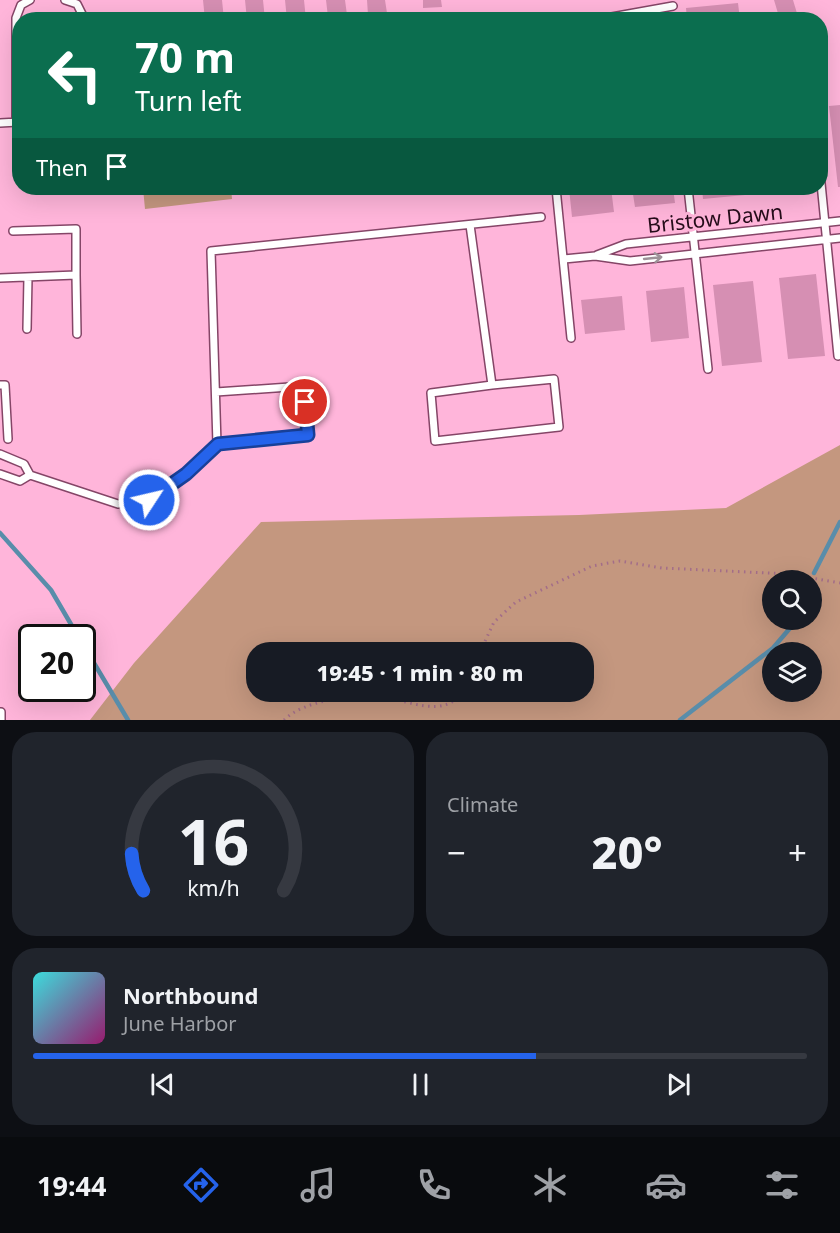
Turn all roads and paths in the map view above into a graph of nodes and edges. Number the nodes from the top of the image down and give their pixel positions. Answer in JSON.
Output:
{"nodes":[{"id":1,"x":30,"y":0,"type":"edge"},
{"id":2,"x":65,"y":0,"type":"edge"},
{"id":3,"x":673,"y":6,"type":"dead end"},
{"id":4,"x":18,"y":12,"type":"edge"},
{"id":5,"x":81,"y":12,"type":"edge"},
{"id":6,"x":640,"y":12,"type":"edge"},
{"id":7,"x":557,"y":195,"type":"edge"},
{"id":8,"x":689,"y":195,"type":"edge"},
{"id":9,"x":822,"y":195,"type":"edge"},
{"id":10,"x":541,"y":217,"type":"dead end"},
{"id":11,"x":840,"y":221,"type":"edge"},
{"id":12,"x":825,"y":223,"type":"junction"},
{"id":13,"x":470,"y":225,"type":"junction"},
{"id":14,"x":13,"y":231,"type":"dead end"},
{"id":15,"x":694,"y":237,"type":"junction"},
{"id":16,"x":840,"y":238,"type":"edge"},
{"id":17,"x":827,"y":239,"type":"junction"},
{"id":18,"x":695,"y":253,"type":"junction"},
{"id":19,"x":595,"y":256,"type":"junction"},
{"id":20,"x":564,"y":259,"type":"junction"},
{"id":21,"x":76,"y":275,"type":"junction"},
{"id":22,"x":28,"y":277,"type":"junction"},
{"id":23,"x":0,"y":278,"type":"edge"},
{"id":24,"x":27,"y":329,"type":"dead end"},
{"id":25,"x":77,"y":333,"type":"dead end"},
{"id":26,"x":571,"y":338,"type":"dead end"},
{"id":27,"x":838,"y":356,"type":"dead end"},
{"id":28,"x":708,"y":369,"type":"dead end"},
{"id":29,"x":0,"y":385,"type":"edge"},
{"id":30,"x":492,"y":385,"type":"junction"},
{"id":31,"x":216,"y":392,"type":"junction"},
{"id":32,"x":8,"y":439,"type":"dead end"},
{"id":33,"x":218,"y":444,"type":"junction"},
{"id":34,"x":0,"y":454,"type":"edge"},
{"id":35,"x":0,"y":474,"type":"edge"},
{"id":36,"x":30,"y":475,"type":"junction"},
{"id":37,"x":840,"y":583,"type":"edge"},
{"id":38,"x":485,"y":642,"type":"edge"},
{"id":39,"x":321,"y":702,"type":"edge"},
{"id":40,"x":401,"y":702,"type":"edge"},
{"id":41,"x":452,"y":702,"type":"edge"},
{"id":42,"x":284,"y":720,"type":"edge"}],
"edges":[{"from":1,"to":4,"type":"lane"},
{"from":2,"to":5,"type":"lane"},
{"from":3,"to":6,"type":"lane"},
{"from":7,"to":20,"type":"lane"},
{"from":8,"to":15,"type":"lane"},
{"from":9,"to":12,"type":"lane"},
{"from":10,"to":13,"type":"lane"},
{"from":11,"to":12,"type":"lane","name":"Bristow Dawn"},
{"from":12,"to":15,"type":"lane","name":"Bristow Dawn"},
{"from":12,"to":17,"type":"lane"},
{"from":13,"to":30,"type":"lane"},
{"from":13,"to":31,"type":"lane"},
{"from":14,"to":21,"type":"lane"},
{"from":15,"to":18,"type":"lane"},
{"from":15,"to":19,"type":"lane","name":"Bristow Dawn"},
{"from":16,"to":17,"type":"lane","name":"Bristow Dawn"},
{"from":17,"to":18,"type":"lane","name":"Bristow Dawn"},
{"from":17,"to":27,"type":"lane"},
{"from":19,"to":18,"type":"lane","name":"Bristow Dawn","one_way":true},
{"from":18,"to":28,"type":"lane"},
{"from":19,"to":20,"type":"lane","name":"Bristow Dawn"},
{"from":20,"to":26,"type":"lane"},
{"from":21,"to":22,"type":"lane"},
{"from":21,"to":25,"type":"lane"},
{"from":22,"to":23,"type":"lane"},
{"from":22,"to":24,"type":"lane"},
{"from":29,"to":32,"type":"lane"},
{"from":30,"to":30,"type":"lane"},
{"from":31,"to":33,"type":"lane"},
{"from":31,"to":33,"type":"lane"},
{"from":33,"to":36,"type":"lane"},
{"from":34,"to":36,"type":"lane"},
{"from":35,"to":36,"type":"lane"},
{"from":37,"to":38,"type":"path"},
{"from":39,"to":42,"type":"path"},
{"from":40,"to":41,"type":"path"}]}
